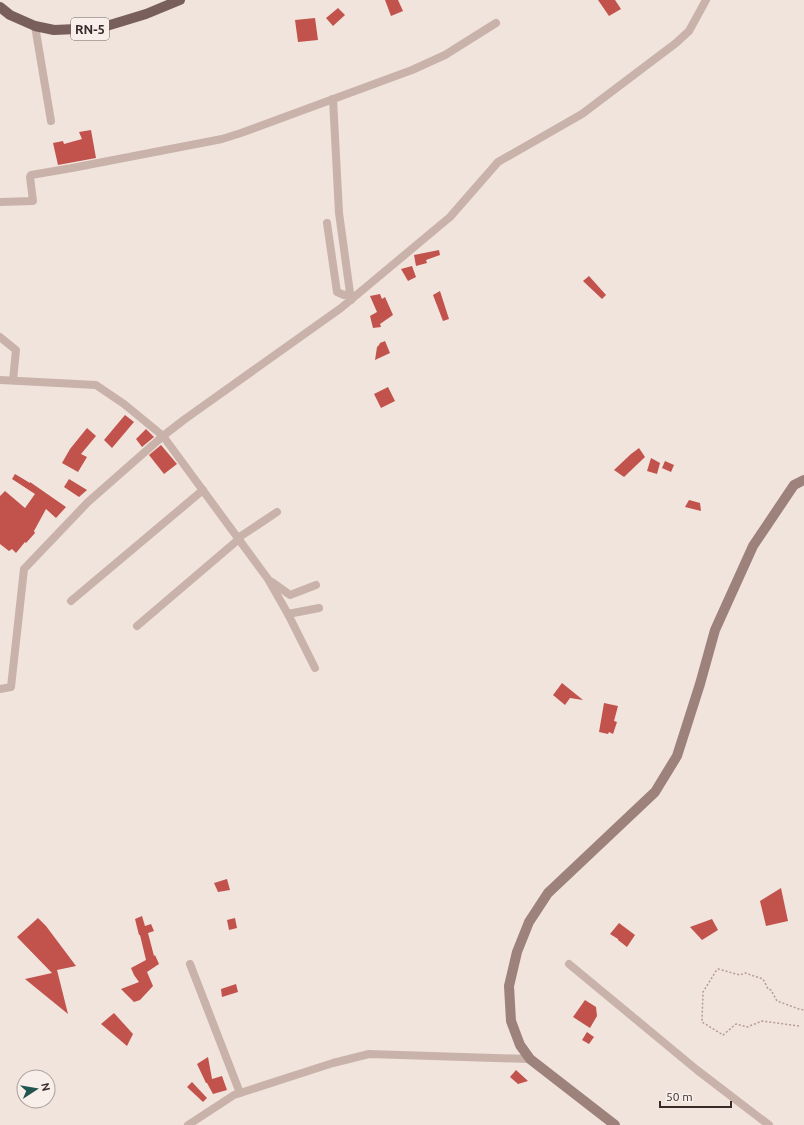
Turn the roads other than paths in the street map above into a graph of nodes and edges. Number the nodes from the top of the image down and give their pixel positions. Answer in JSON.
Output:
{"nodes":[{"id":1,"x":180,"y":0,"type":"edge"},
{"id":2,"x":706,"y":0,"type":"edge"},
{"id":3,"x":0,"y":7,"type":"edge"},
{"id":4,"x":496,"y":23,"type":"dead end"},
{"id":5,"x":35,"y":26,"type":"junction"},
{"id":6,"x":333,"y":99,"type":"junction"},
{"id":7,"x":51,"y":122,"type":"dead end"},
{"id":8,"x":0,"y":202,"type":"edge"},
{"id":9,"x":327,"y":223,"type":"dead end"},
{"id":10,"x":351,"y":297,"type":"junction"},
{"id":11,"x":0,"y":337,"type":"edge"},
{"id":12,"x":0,"y":380,"type":"edge"},
{"id":13,"x":12,"y":380,"type":"junction"},
{"id":14,"x":163,"y":436,"type":"junction"},
{"id":15,"x":804,"y":480,"type":"edge"},
{"id":16,"x":203,"y":490,"type":"junction"},
{"id":17,"x":278,"y":512,"type":"dead end"},
{"id":18,"x":239,"y":539,"type":"junction"},
{"id":19,"x":268,"y":579,"type":"junction"},
{"id":20,"x":316,"y":585,"type":"dead end"},
{"id":21,"x":71,"y":601,"type":"dead end"},
{"id":22,"x":319,"y":608,"type":"dead end"},
{"id":23,"x":288,"y":614,"type":"junction"},
{"id":24,"x":137,"y":626,"type":"dead end"},
{"id":25,"x":315,"y":668,"type":"dead end"},
{"id":26,"x":0,"y":689,"type":"edge"},
{"id":27,"x":190,"y":964,"type":"dead end"},
{"id":28,"x":569,"y":964,"type":"dead end"},
{"id":29,"x":530,"y":1059,"type":"junction"},
{"id":30,"x":240,"y":1093,"type":"junction"},
{"id":31,"x":188,"y":1125,"type":"edge"},
{"id":32,"x":615,"y":1125,"type":"edge"},
{"id":33,"x":769,"y":1125,"type":"edge"}],
"edges":[{"from":1,"to":5,"type":"main road","number":"RN-5"},
{"from":2,"to":10,"type":"street"},
{"from":3,"to":5,"type":"main road","number":"RN-5"},
{"from":4,"to":6,"type":"street"},
{"from":5,"to":7,"type":"street"},
{"from":6,"to":8,"type":"street"},
{"from":6,"to":10,"type":"street"},
{"from":9,"to":10,"type":"street"},
{"from":10,"to":14,"type":"street"},
{"from":11,"to":13,"type":"street"},
{"from":12,"to":13,"type":"street"},
{"from":13,"to":14,"type":"street"},
{"from":14,"to":16,"type":"street"},
{"from":14,"to":26,"type":"street"},
{"from":15,"to":29,"type":"street"},
{"from":16,"to":18,"type":"street"},
{"from":16,"to":21,"type":"street"},
{"from":17,"to":18,"type":"street"},
{"from":18,"to":19,"type":"street"},
{"from":18,"to":24,"type":"street"},
{"from":19,"to":20,"type":"street"},
{"from":19,"to":23,"type":"street"},
{"from":22,"to":23,"type":"street"},
{"from":23,"to":25,"type":"street"},
{"from":27,"to":30,"type":"street"},
{"from":28,"to":33,"type":"street"},
{"from":29,"to":30,"type":"street"},
{"from":29,"to":32,"type":"street"},
{"from":30,"to":31,"type":"street"}]}
